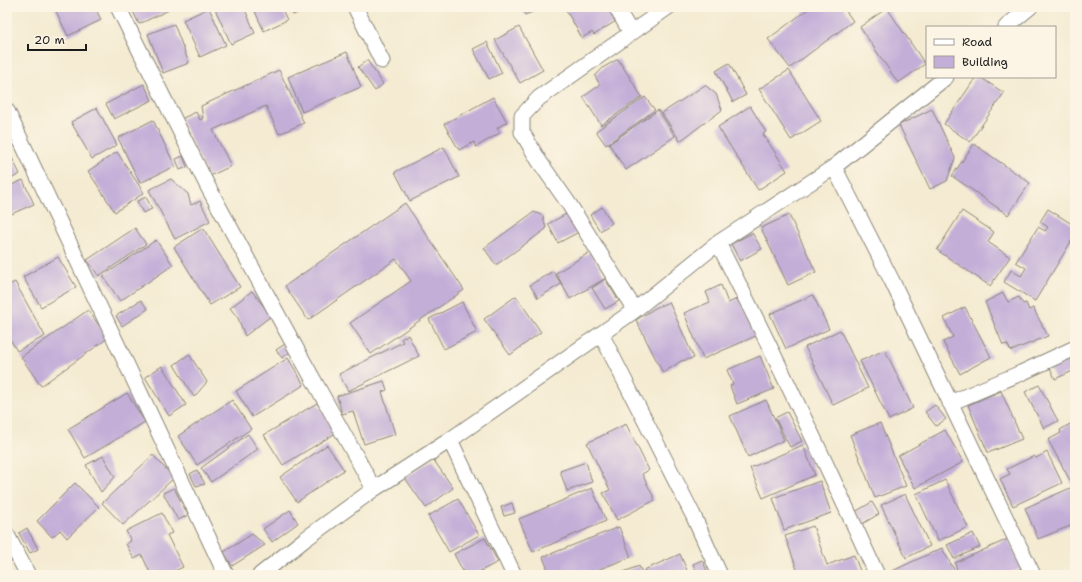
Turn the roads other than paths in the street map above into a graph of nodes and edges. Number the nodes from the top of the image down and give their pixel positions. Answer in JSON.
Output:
{"nodes":[{"id":1,"x":118,"y":7,"type":"edge"},
{"id":2,"x":355,"y":7,"type":"edge"},
{"id":3,"x":616,"y":7,"type":"edge"},
{"id":4,"x":668,"y":7,"type":"edge"},
{"id":5,"x":1030,"y":7,"type":"edge"},
{"id":6,"x":1007,"y":26,"type":"edge"},
{"id":7,"x":631,"y":33,"type":"junction"},
{"id":8,"x":382,"y":61,"type":"dead end"},
{"id":9,"x":945,"y":78,"type":"edge"},
{"id":10,"x":7,"y":111,"type":"edge"},
{"id":11,"x":12,"y":130,"type":"edge"},
{"id":12,"x":834,"y":167,"type":"junction"},
{"id":13,"x":718,"y":243,"type":"junction"},
{"id":14,"x":635,"y":310,"type":"junction"},
{"id":15,"x":601,"y":334,"type":"junction"},
{"id":16,"x":1075,"y":348,"type":"edge"},
{"id":17,"x":950,"y":402,"type":"junction"},
{"id":18,"x":450,"y":440,"type":"junction"},
{"id":19,"x":374,"y":489,"type":"junction"},
{"id":20,"x":7,"y":535,"type":"edge"},
{"id":21,"x":28,"y":575,"type":"edge"},
{"id":22,"x":226,"y":575,"type":"edge"},
{"id":23,"x":260,"y":575,"type":"edge"},
{"id":24,"x":514,"y":575,"type":"edge"},
{"id":25,"x":720,"y":575,"type":"edge"},
{"id":26,"x":877,"y":575,"type":"edge"},
{"id":27,"x":1033,"y":575,"type":"edge"}],
"edges":[{"from":1,"to":19,"type":"street"},
{"from":2,"to":8,"type":"street"},
{"from":3,"to":7,"type":"street"},
{"from":4,"to":7,"type":"street"},
{"from":5,"to":6,"type":"street"},
{"from":7,"to":14,"type":"street"},
{"from":9,"to":12,"type":"street"},
{"from":10,"to":11,"type":"street"},
{"from":11,"to":22,"type":"street"},
{"from":12,"to":13,"type":"street"},
{"from":12,"to":17,"type":"street"},
{"from":13,"to":14,"type":"street"},
{"from":13,"to":26,"type":"street"},
{"from":14,"to":15,"type":"street"},
{"from":15,"to":18,"type":"street"},
{"from":15,"to":25,"type":"street"},
{"from":16,"to":17,"type":"street"},
{"from":17,"to":27,"type":"street"},
{"from":18,"to":19,"type":"street"},
{"from":18,"to":24,"type":"street"},
{"from":19,"to":23,"type":"street"},
{"from":20,"to":21,"type":"street"}]}
